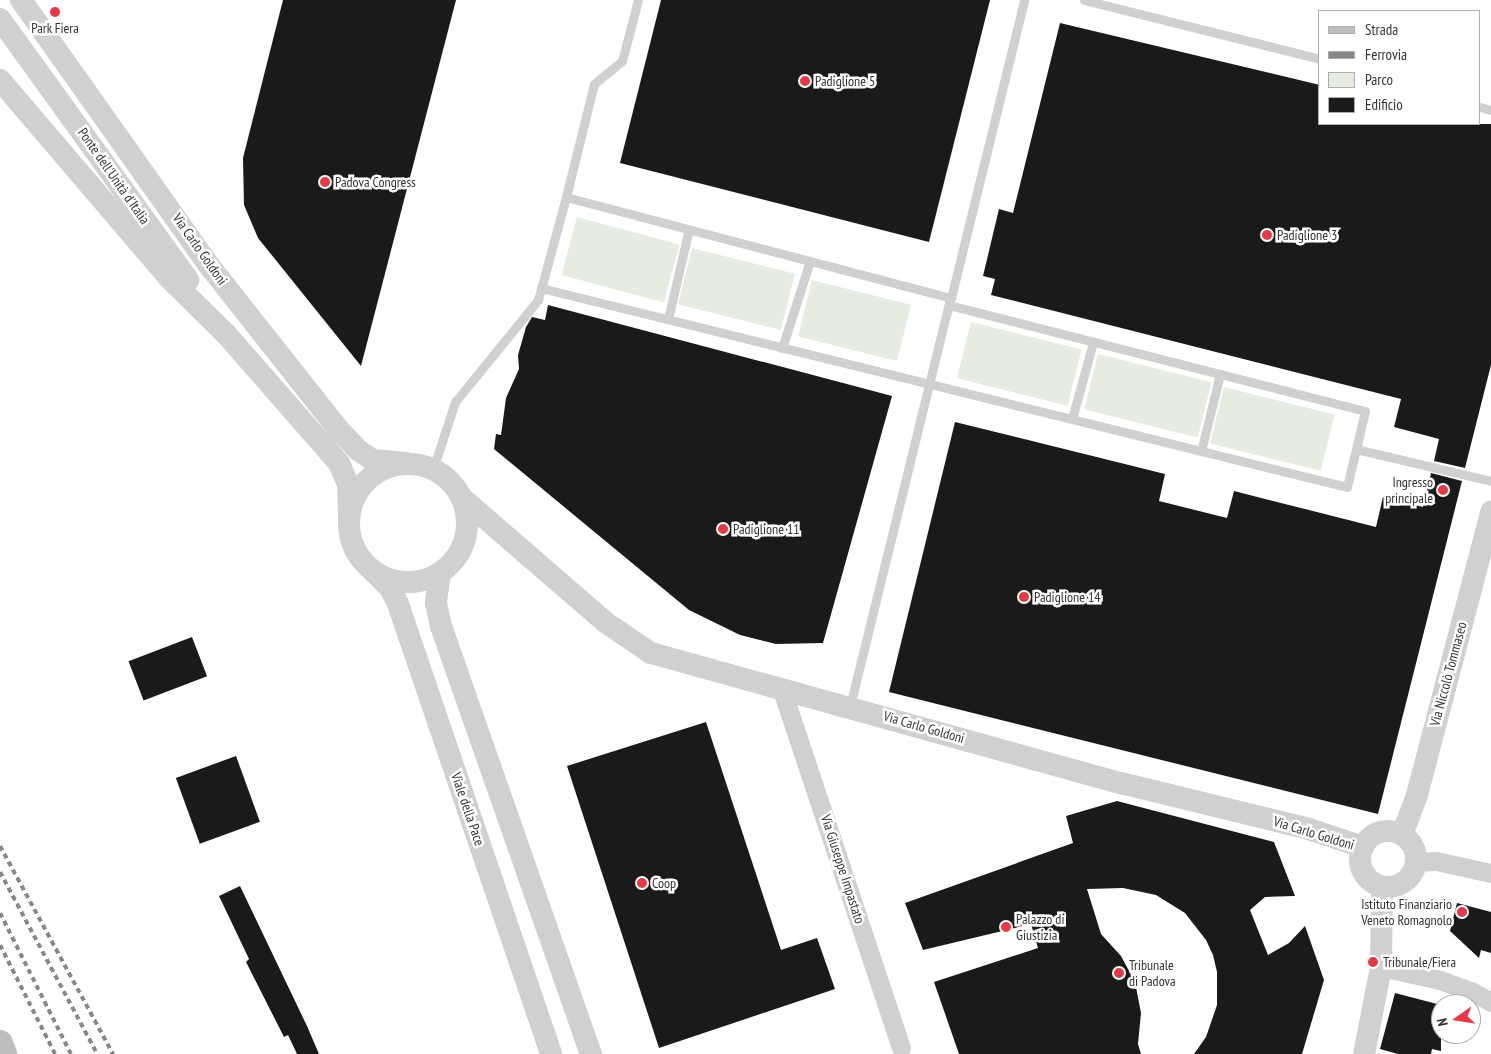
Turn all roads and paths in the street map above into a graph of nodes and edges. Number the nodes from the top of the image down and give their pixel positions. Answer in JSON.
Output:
{"nodes":[{"id":1,"x":21,"y":0,"type":"edge"},
{"id":2,"x":638,"y":0,"type":"edge"},
{"id":3,"x":1024,"y":0,"type":"edge"},
{"id":4,"x":1084,"y":0,"type":"edge"},
{"id":5,"x":0,"y":19,"type":"edge"},
{"id":6,"x":1318,"y":58,"type":"edge"},
{"id":7,"x":0,"y":80,"type":"edge"},
{"id":8,"x":566,"y":197,"type":"junction"},
{"id":9,"x":689,"y":229,"type":"junction"},
{"id":10,"x":810,"y":261,"type":"junction"},
{"id":11,"x":541,"y":288,"type":"junction"},
{"id":12,"x":950,"y":301,"type":"junction"},
{"id":13,"x":668,"y":320,"type":"junction"},
{"id":14,"x":226,"y":334,"type":"junction"},
{"id":15,"x":1093,"y":342,"type":"junction"},
{"id":16,"x":782,"y":348,"type":"junction"},
{"id":17,"x":1220,"y":374,"type":"junction"},
{"id":18,"x":930,"y":384,"type":"junction"},
{"id":19,"x":1072,"y":420,"type":"junction"},
{"id":20,"x":1356,"y":449,"type":"junction"},
{"id":21,"x":1200,"y":451,"type":"junction"},
{"id":22,"x":406,"y":463,"type":"junction"},
{"id":23,"x":433,"y":469,"type":"junction"},
{"id":24,"x":1491,"y":481,"type":"edge"},
{"id":25,"x":462,"y":498,"type":"junction"},
{"id":26,"x":1491,"y":512,"type":"edge"},
{"id":27,"x":349,"y":516,"type":"junction"},
{"id":28,"x":465,"y":541,"type":"junction"},
{"id":29,"x":517,"y":544,"type":"junction"},
{"id":30,"x":372,"y":570,"type":"junction"},
{"id":31,"x":440,"y":573,"type":"junction"},
{"id":32,"x":782,"y":690,"type":"junction"},
{"id":33,"x":850,"y":706,"type":"junction"},
{"id":34,"x":1402,"y":835,"type":"junction"},
{"id":35,"x":1363,"y":847,"type":"junction"},
{"id":36,"x":1416,"y":862,"type":"junction"},
{"id":37,"x":1491,"y":873,"type":"edge"},
{"id":38,"x":1382,"y":887,"type":"junction"},
{"id":39,"x":1381,"y":967,"type":"junction"},
{"id":40,"x":1491,"y":1002,"type":"edge"},
{"id":41,"x":0,"y":1043,"type":"edge"},
{"id":42,"x":901,"y":1048,"type":"dead end"},
{"id":43,"x":4,"y":1054,"type":"edge"},
{"id":44,"x":551,"y":1054,"type":"edge"},
{"id":45,"x":591,"y":1054,"type":"edge"},
{"id":46,"x":1364,"y":1054,"type":"edge"}],
"edges":[{"from":1,"to":22,"type":"street","name":"Via Carlo Goldoni"},
{"from":2,"to":8,"type":"lane"},
{"from":3,"to":12,"type":"lane"},
{"from":4,"to":6,"type":"lane"},
{"from":5,"to":14,"type":"street","name":"Ponte dell'Unità d'Italia"},
{"from":7,"to":14,"type":"street"},
{"from":8,"to":9,"type":"lane"},
{"from":8,"to":11,"type":"lane"},
{"from":9,"to":10,"type":"lane"},
{"from":9,"to":13,"type":"lane"},
{"from":10,"to":12,"type":"lane"},
{"from":10,"to":16,"type":"lane"},
{"from":11,"to":13,"type":"lane"},
{"from":11,"to":23,"type":"lane"},
{"from":12,"to":15,"type":"lane"},
{"from":12,"to":18,"type":"lane"},
{"from":13,"to":16,"type":"lane"},
{"from":14,"to":27,"type":"street"},
{"from":15,"to":17,"type":"lane"},
{"from":15,"to":19,"type":"lane"},
{"from":16,"to":18,"type":"lane"},
{"from":17,"to":20,"type":"lane"},
{"from":17,"to":21,"type":"lane"},
{"from":18,"to":19,"type":"lane"},
{"from":18,"to":33,"type":"lane"},
{"from":19,"to":21,"type":"lane"},
{"from":20,"to":21,"type":"lane"},
{"from":20,"to":24,"type":"lane"},
{"from":22,"to":23,"type":"street"},
{"from":22,"to":27,"type":"street"},
{"from":23,"to":25,"type":"street"},
{"from":25,"to":28,"type":"street"},
{"from":25,"to":29,"type":"street","name":"Via Carlo Goldoni"},
{"from":26,"to":34,"type":"street","name":"Via Niccolò Tommaseo"},
{"from":27,"to":30,"type":"street"},
{"from":28,"to":29,"type":"street","name":"Via Carlo Goldoni"},
{"from":28,"to":31,"type":"street"},
{"from":29,"to":32,"type":"street","name":"Via Carlo Goldoni"},
{"from":30,"to":31,"type":"street"},
{"from":30,"to":44,"type":"street","name":"Viale della Pace"},
{"from":31,"to":45,"type":"street"},
{"from":32,"to":33,"type":"street","name":"Via Carlo Goldoni"},
{"from":32,"to":42,"type":"street","name":"Via Giuseppe Impastato"},
{"from":33,"to":35,"type":"street","name":"Via Carlo Goldoni"},
{"from":34,"to":35,"type":"street"},
{"from":34,"to":36,"type":"street"},
{"from":35,"to":38,"type":"street"},
{"from":36,"to":37,"type":"street"},
{"from":36,"to":38,"type":"street"},
{"from":38,"to":39,"type":"street"},
{"from":39,"to":40,"type":"street"},
{"from":39,"to":46,"type":"street"},
{"from":41,"to":43,"type":"main road"}]}
